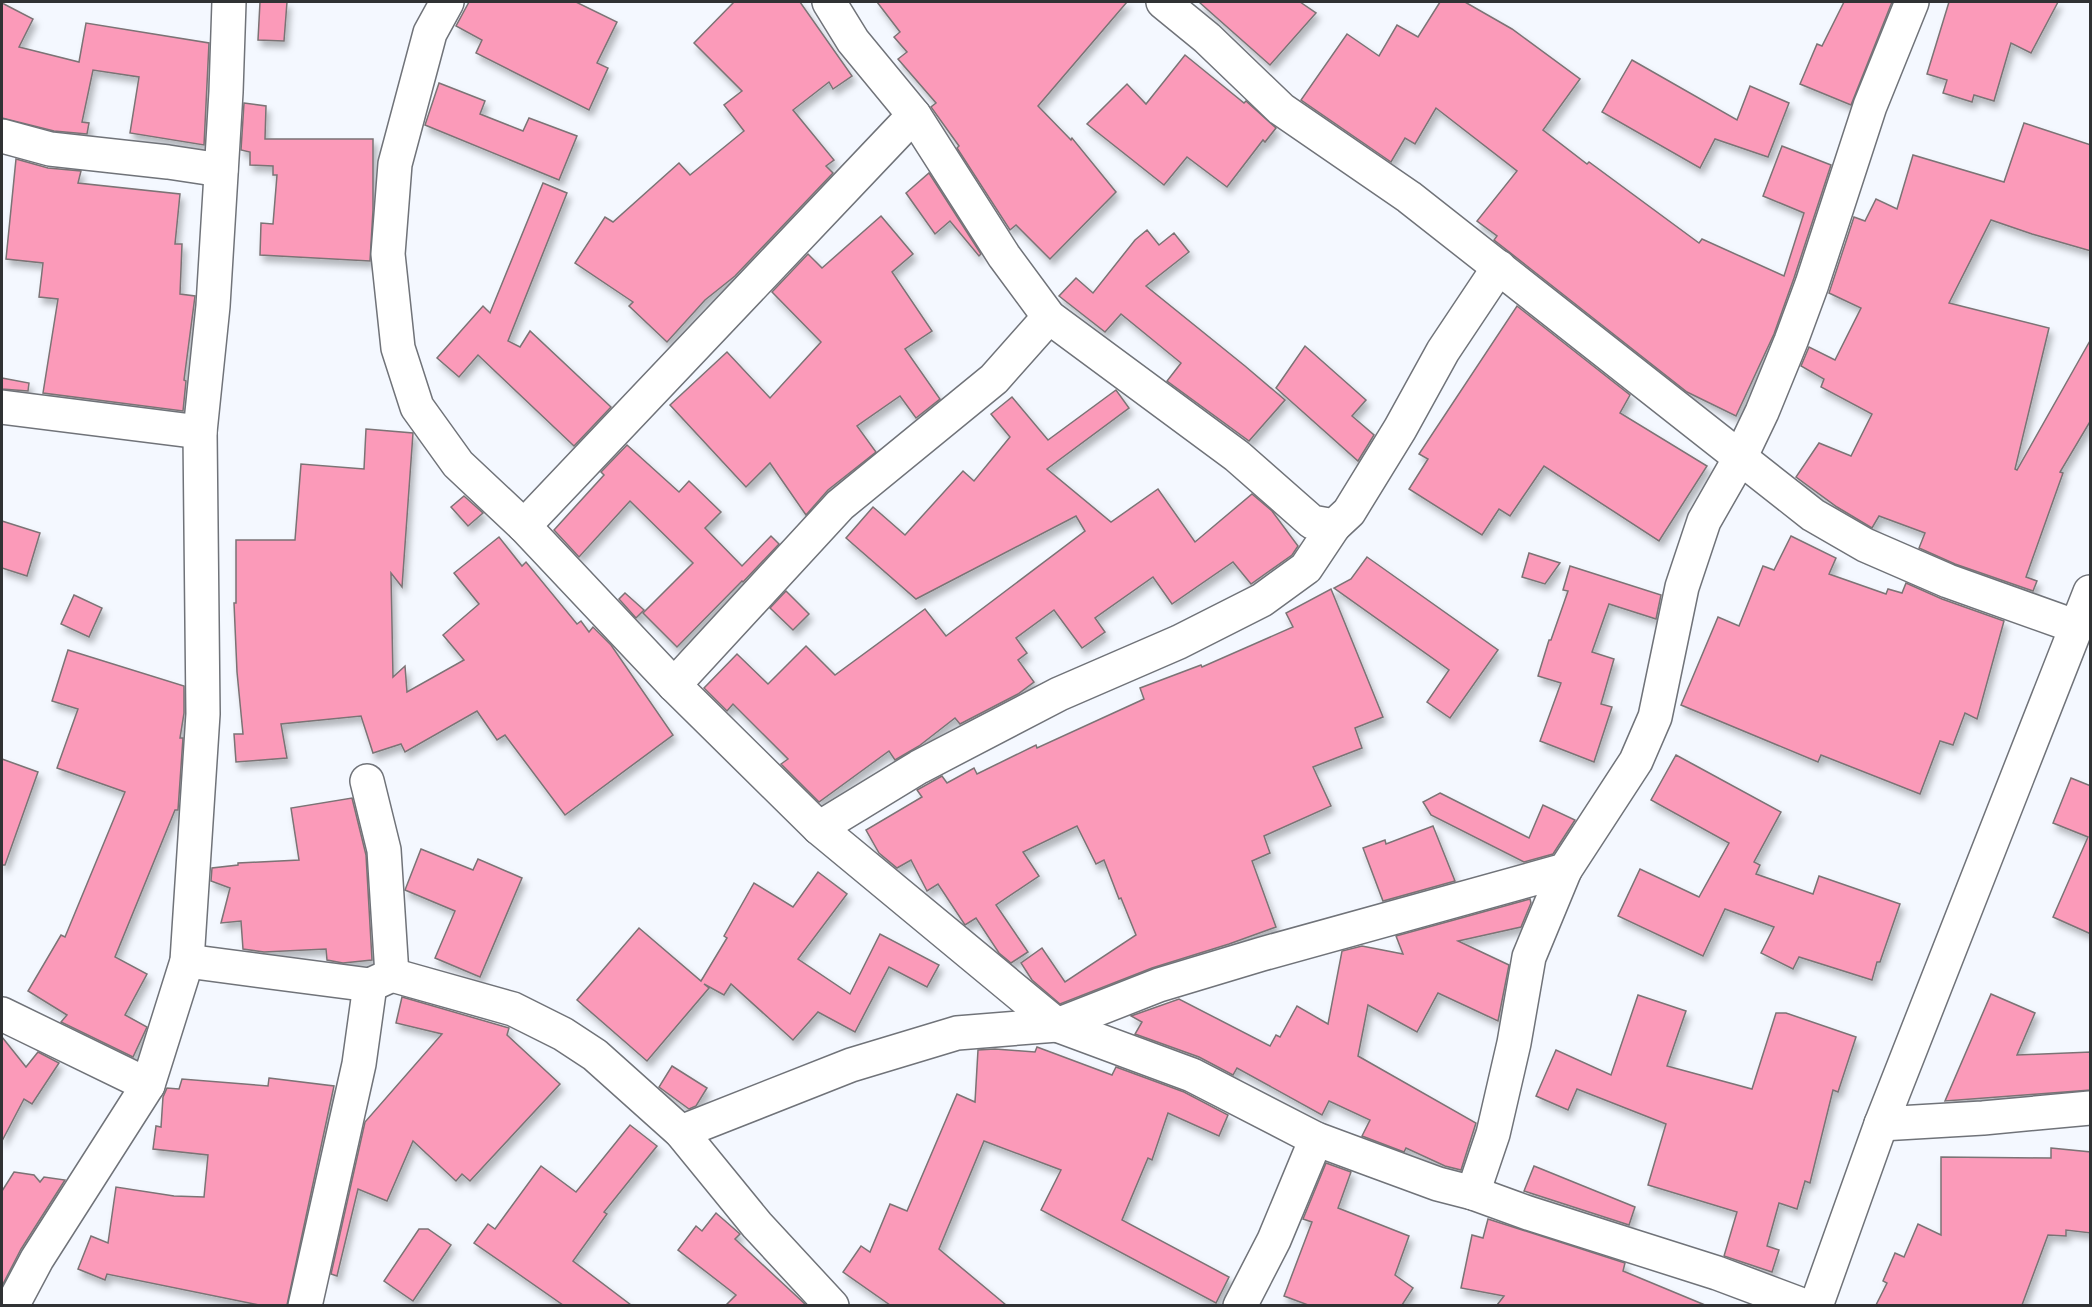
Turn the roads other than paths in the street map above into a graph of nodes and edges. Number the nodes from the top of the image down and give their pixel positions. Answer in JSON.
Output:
{"nodes":[{"id":1,"x":229,"y":2,"type":"edge"},
{"id":2,"x":447,"y":2,"type":"edge"},
{"id":3,"x":829,"y":2,"type":"edge"},
{"id":4,"x":1163,"y":2,"type":"edge"},
{"id":5,"x":1912,"y":2,"type":"edge"},
{"id":6,"x":914,"y":116,"type":"junction"},
{"id":7,"x":2,"y":136,"type":"edge"},
{"id":8,"x":221,"y":170,"type":"junction"},
{"id":9,"x":1498,"y":267,"type":"junction"},
{"id":10,"x":1049,"y":317,"type":"junction"},
{"id":11,"x":2,"y":407,"type":"edge"},
{"id":12,"x":200,"y":432,"type":"junction"},
{"id":13,"x":1740,"y":458,"type":"junction"},
{"id":14,"x":524,"y":526,"type":"junction"},
{"id":15,"x":1334,"y":526,"type":"junction"},
{"id":16,"x":2091,"y":592,"type":"edge"},
{"id":17,"x":2077,"y":627,"type":"junction"},
{"id":18,"x":674,"y":685,"type":"junction"},
{"id":19,"x":367,"y":781,"type":"dead end"},
{"id":20,"x":819,"y":828,"type":"junction"},
{"id":21,"x":1565,"y":870,"type":"junction"},
{"id":22,"x":187,"y":961,"type":"junction"},
{"id":23,"x":381,"y":980,"type":"junction"},
{"id":24,"x":2,"y":1014,"type":"edge"},
{"id":25,"x":1057,"y":1025,"type":"junction"},
{"id":26,"x":148,"y":1085,"type":"junction"},
{"id":27,"x":2091,"y":1108,"type":"edge"},
{"id":28,"x":1881,"y":1124,"type":"junction"},
{"id":29,"x":681,"y":1132,"type":"junction"},
{"id":30,"x":1316,"y":1139,"type":"junction"},
{"id":31,"x":1473,"y":1192,"type":"junction"},
{"id":32,"x":12,"y":1305,"type":"edge"},
{"id":33,"x":305,"y":1305,"type":"edge"},
{"id":34,"x":832,"y":1305,"type":"edge"},
{"id":35,"x":1240,"y":1305,"type":"edge"},
{"id":36,"x":1806,"y":1305,"type":"edge"},
{"id":37,"x":1816,"y":1305,"type":"edge"}],
"edges":[{"from":1,"to":8,"type":"street"},
{"from":2,"to":14,"type":"street"},
{"from":3,"to":6,"type":"street"},
{"from":4,"to":9,"type":"street"},
{"from":5,"to":13,"type":"street"},
{"from":6,"to":10,"type":"street"},
{"from":6,"to":14,"type":"street"},
{"from":7,"to":8,"type":"street"},
{"from":8,"to":12,"type":"street"},
{"from":9,"to":13,"type":"street"},
{"from":9,"to":15,"type":"street"},
{"from":10,"to":15,"type":"street"},
{"from":10,"to":18,"type":"street"},
{"from":11,"to":12,"type":"street"},
{"from":12,"to":22,"type":"street"},
{"from":13,"to":17,"type":"street"},
{"from":13,"to":21,"type":"street"},
{"from":14,"to":18,"type":"street"},
{"from":15,"to":20,"type":"street"},
{"from":16,"to":17,"type":"street"},
{"from":17,"to":28,"type":"street"},
{"from":18,"to":20,"type":"street"},
{"from":19,"to":23,"type":"street"},
{"from":20,"to":25,"type":"street"},
{"from":21,"to":25,"type":"street"},
{"from":21,"to":31,"type":"street"},
{"from":22,"to":23,"type":"street"},
{"from":22,"to":26,"type":"street"},
{"from":23,"to":29,"type":"street"},
{"from":23,"to":33,"type":"street"},
{"from":24,"to":26,"type":"street"},
{"from":25,"to":29,"type":"street"},
{"from":25,"to":30,"type":"street"},
{"from":26,"to":32,"type":"street"},
{"from":27,"to":28,"type":"street"},
{"from":28,"to":37,"type":"street"},
{"from":29,"to":34,"type":"street"},
{"from":30,"to":31,"type":"street"},
{"from":30,"to":35,"type":"street"},
{"from":31,"to":36,"type":"street"}]}
